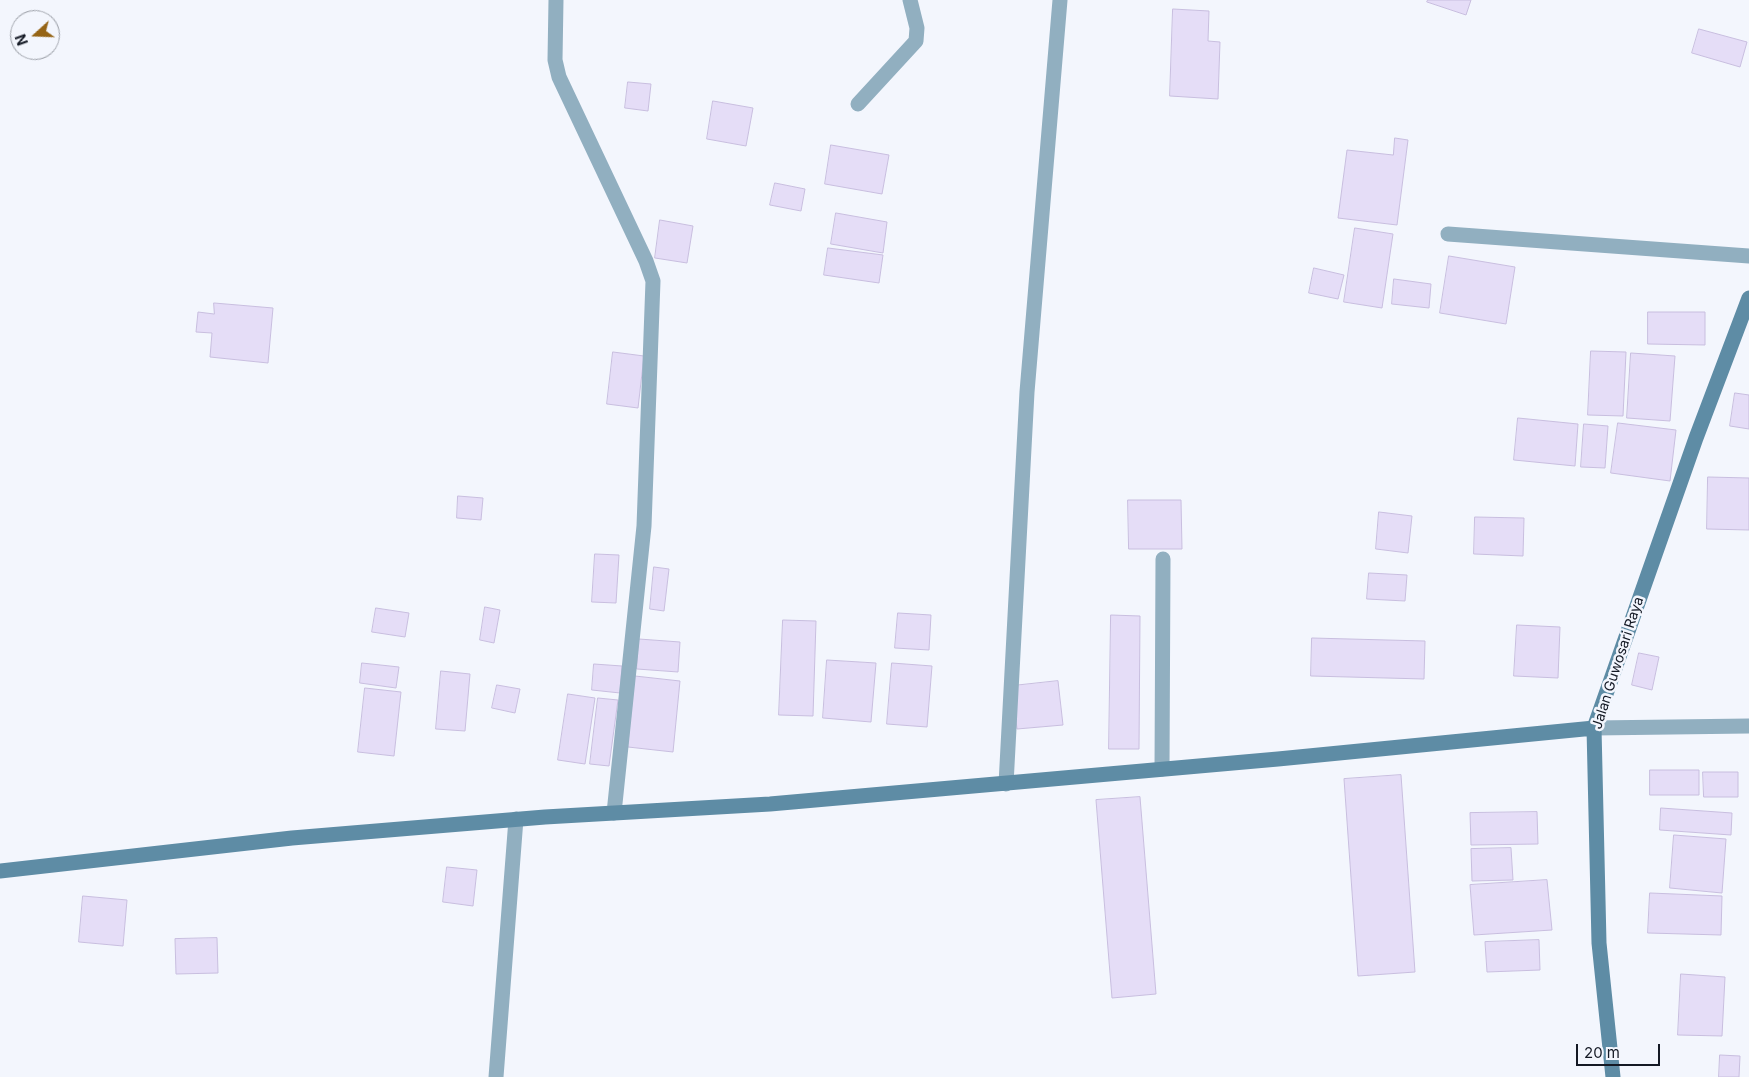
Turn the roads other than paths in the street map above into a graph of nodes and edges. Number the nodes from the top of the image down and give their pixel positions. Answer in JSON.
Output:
{"nodes":[{"id":1,"x":556,"y":0,"type":"edge"},
{"id":2,"x":910,"y":0,"type":"edge"},
{"id":3,"x":1060,"y":0,"type":"edge"},
{"id":4,"x":858,"y":104,"type":"dead end"},
{"id":5,"x":1448,"y":234,"type":"dead end"},
{"id":6,"x":1749,"y":256,"type":"edge"},
{"id":7,"x":1749,"y":298,"type":"edge"},
{"id":8,"x":1163,"y":560,"type":"dead end"},
{"id":9,"x":1749,"y":726,"type":"edge"},
{"id":10,"x":1594,"y":728,"type":"junction"},
{"id":11,"x":1162,"y":769,"type":"junction"},
{"id":12,"x":1006,"y":784,"type":"junction"},
{"id":13,"x":614,"y":813,"type":"junction"},
{"id":14,"x":516,"y":819,"type":"junction"},
{"id":15,"x":0,"y":871,"type":"edge"},
{"id":16,"x":496,"y":1077,"type":"edge"},
{"id":17,"x":1613,"y":1077,"type":"edge"}],
"edges":[{"from":1,"to":13,"type":"street"},
{"from":2,"to":4,"type":"street"},
{"from":3,"to":12,"type":"street"},
{"from":5,"to":6,"type":"street"},
{"from":7,"to":10,"type":"street","name":"Jalan Guwosari Raya"},
{"from":8,"to":11,"type":"street"},
{"from":9,"to":10,"type":"street"},
{"from":10,"to":11,"type":"street"},
{"from":10,"to":17,"type":"street","name":"Jalan Guwosari Raya"},
{"from":11,"to":12,"type":"street"},
{"from":12,"to":13,"type":"street"},
{"from":13,"to":14,"type":"street"},
{"from":14,"to":15,"type":"street"},
{"from":14,"to":16,"type":"street"}]}
